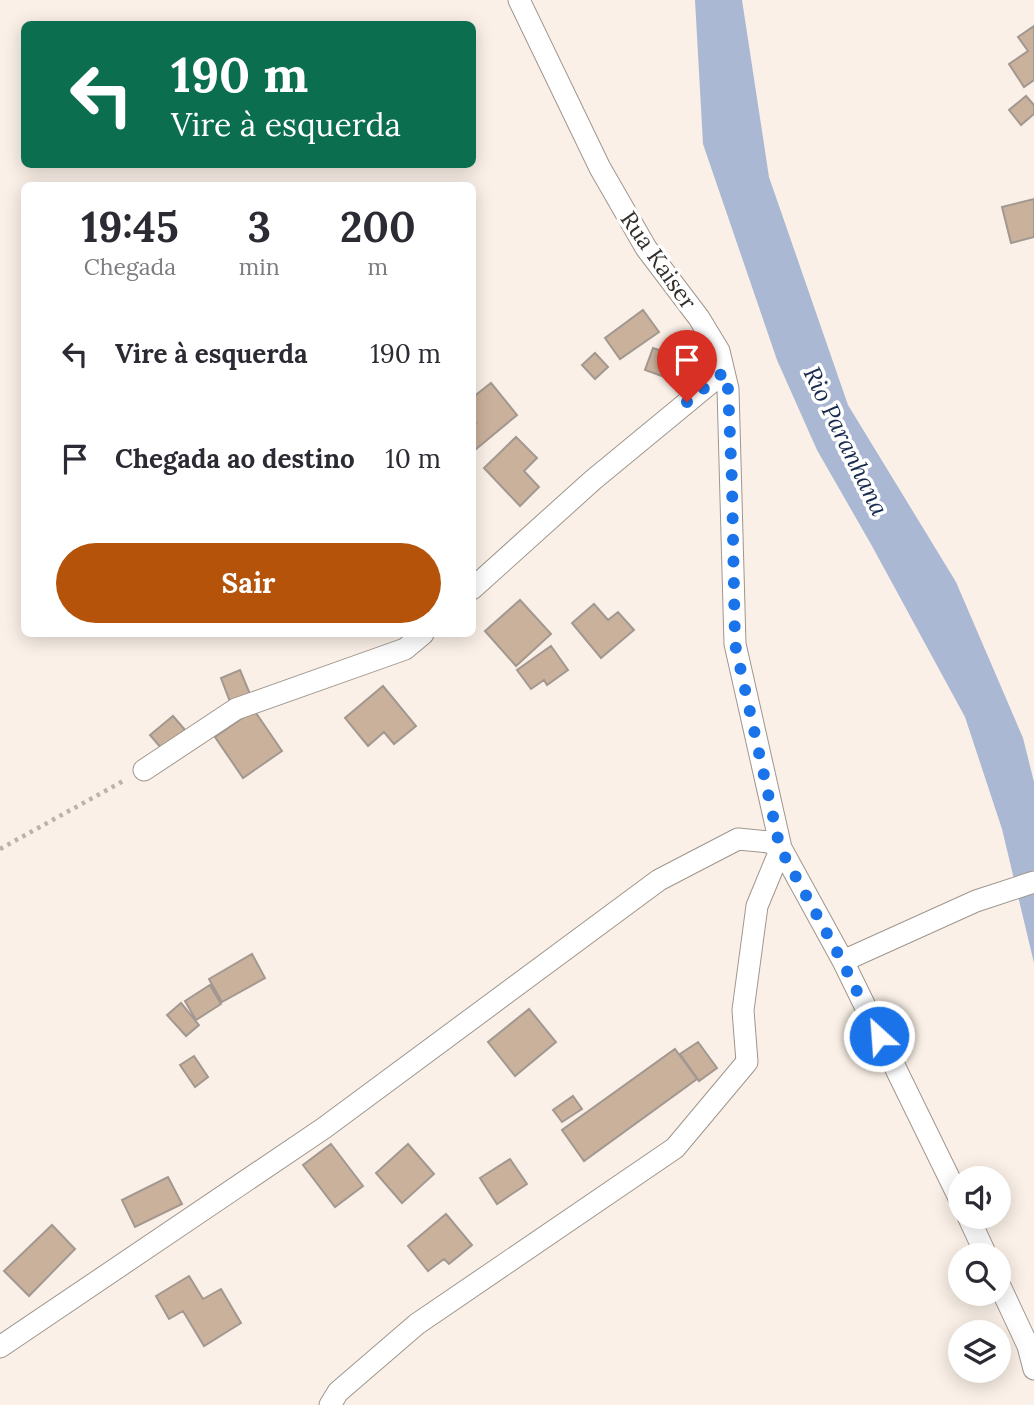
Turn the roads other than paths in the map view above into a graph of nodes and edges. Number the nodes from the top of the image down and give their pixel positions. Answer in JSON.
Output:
{"nodes":[{"id":1,"x":519,"y":0,"type":"edge"},
{"id":2,"x":724,"y":372,"type":"junction"},
{"id":3,"x":476,"y":585,"type":"edge"},
{"id":4,"x":419,"y":637,"type":"edge"},
{"id":5,"x":144,"y":770,"type":"road end"},
{"id":6,"x":780,"y":848,"type":"junction"},
{"id":7,"x":1034,"y":881,"type":"edge"},
{"id":8,"x":842,"y":961,"type":"junction"},
{"id":9,"x":948,"y":1176,"type":"edge"},
{"id":10,"x":1009,"y":1306,"type":"edge"},
{"id":11,"x":0,"y":1347,"type":"edge"},
{"id":12,"x":1034,"y":1369,"type":"edge"},
{"id":13,"x":330,"y":1405,"type":"edge"}],
"edges":[{"from":1,"to":2,"type":"street","name":"Rua Kaiser"},
{"from":2,"to":3,"type":"street"},
{"from":2,"to":6,"type":"street","name":"Rua Kaiser"},
{"from":4,"to":5,"type":"street"},
{"from":6,"to":8,"type":"street","name":"Rua Kaiser"},
{"from":6,"to":11,"type":"street"},
{"from":6,"to":13,"type":"street"},
{"from":7,"to":8,"type":"street"},
{"from":8,"to":9,"type":"street","name":"Rua Kaiser"},
{"from":10,"to":12,"type":"street"}]}
